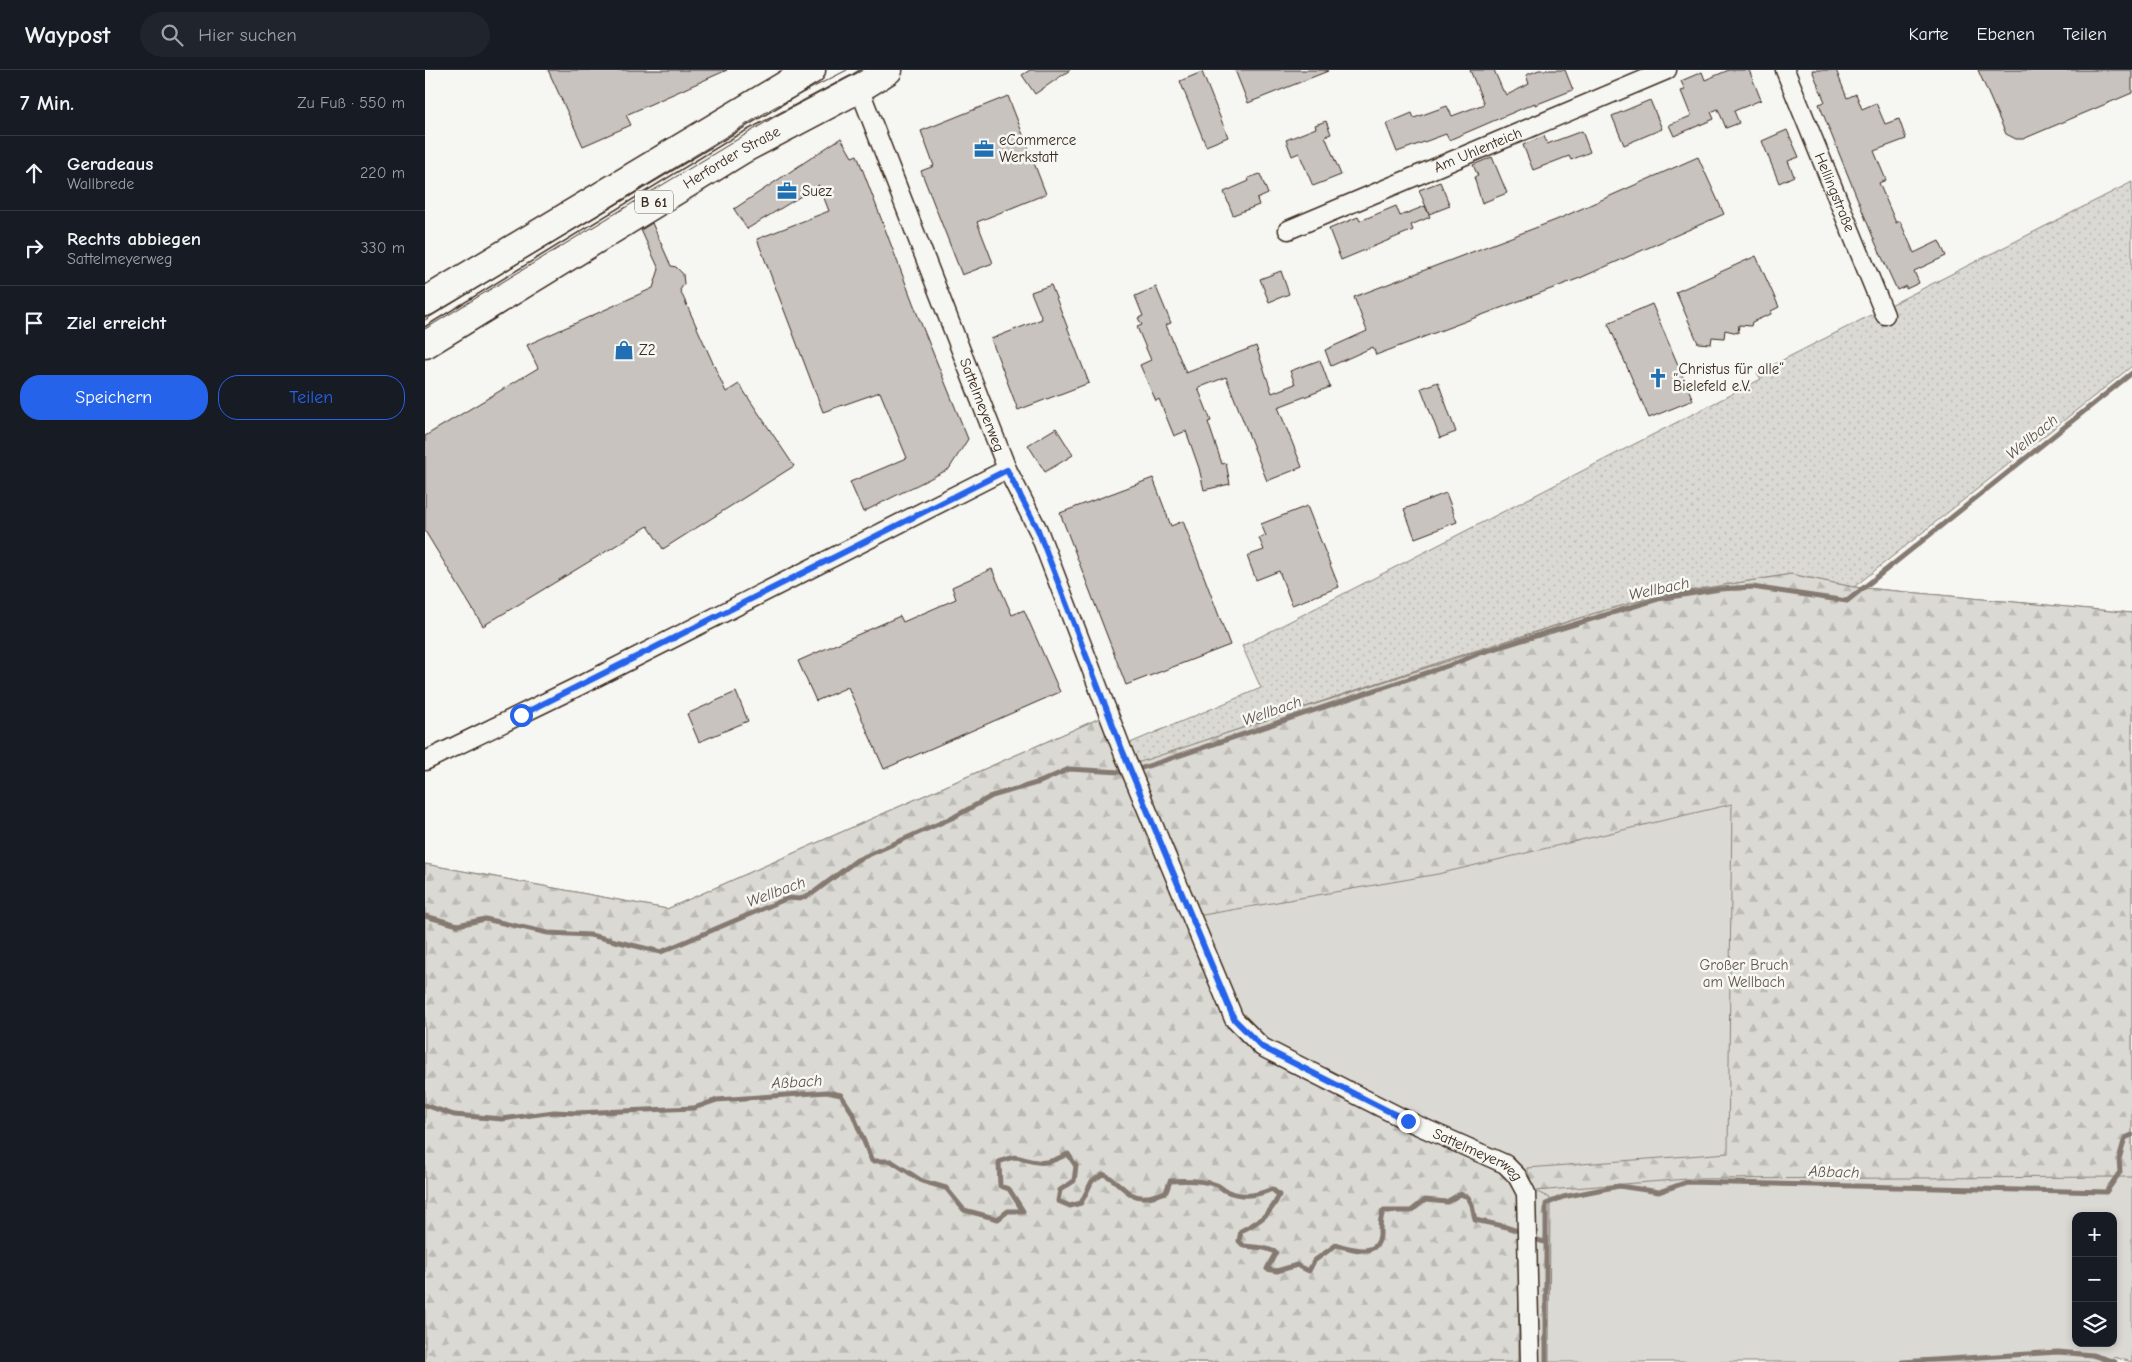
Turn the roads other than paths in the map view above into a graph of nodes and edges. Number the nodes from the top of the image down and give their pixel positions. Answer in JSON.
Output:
{"nodes":[{"id":1,"x":811,"y":70,"type":"edge"},
{"id":2,"x":888,"y":70,"type":"edge"},
{"id":3,"x":1667,"y":70,"type":"edge"},
{"id":4,"x":1785,"y":70,"type":"edge"},
{"id":5,"x":856,"y":79,"type":"edge"},
{"id":6,"x":1288,"y":230,"type":"dead end"},
{"id":7,"x":425,"y":302,"type":"edge"},
{"id":8,"x":1885,"y":314,"type":"dead end"},
{"id":9,"x":425,"y":344,"type":"edge"},
{"id":10,"x":1007,"y":470,"type":"junction"},
{"id":11,"x":425,"y":761,"type":"edge"},
{"id":12,"x":1530,"y":1362,"type":"edge"}],
"edges":[{"from":1,"to":7,"type":"main road","number":"B 61"},
{"from":2,"to":5,"type":"main road","name":"Herforder Straße","number":"B 61"},
{"from":3,"to":6,"type":"street","name":"Am Uhlenteich"},
{"from":4,"to":8,"type":"street","name":"Hellingstraße"},
{"from":5,"to":9,"type":"main road","name":"Herforder Straße","number":"B 61"},
{"from":5,"to":10,"type":"street","name":"Sattelmeyerweg"},
{"from":10,"to":11,"type":"street"},
{"from":10,"to":12,"type":"street","name":"Sattelmeyerweg"}]}
